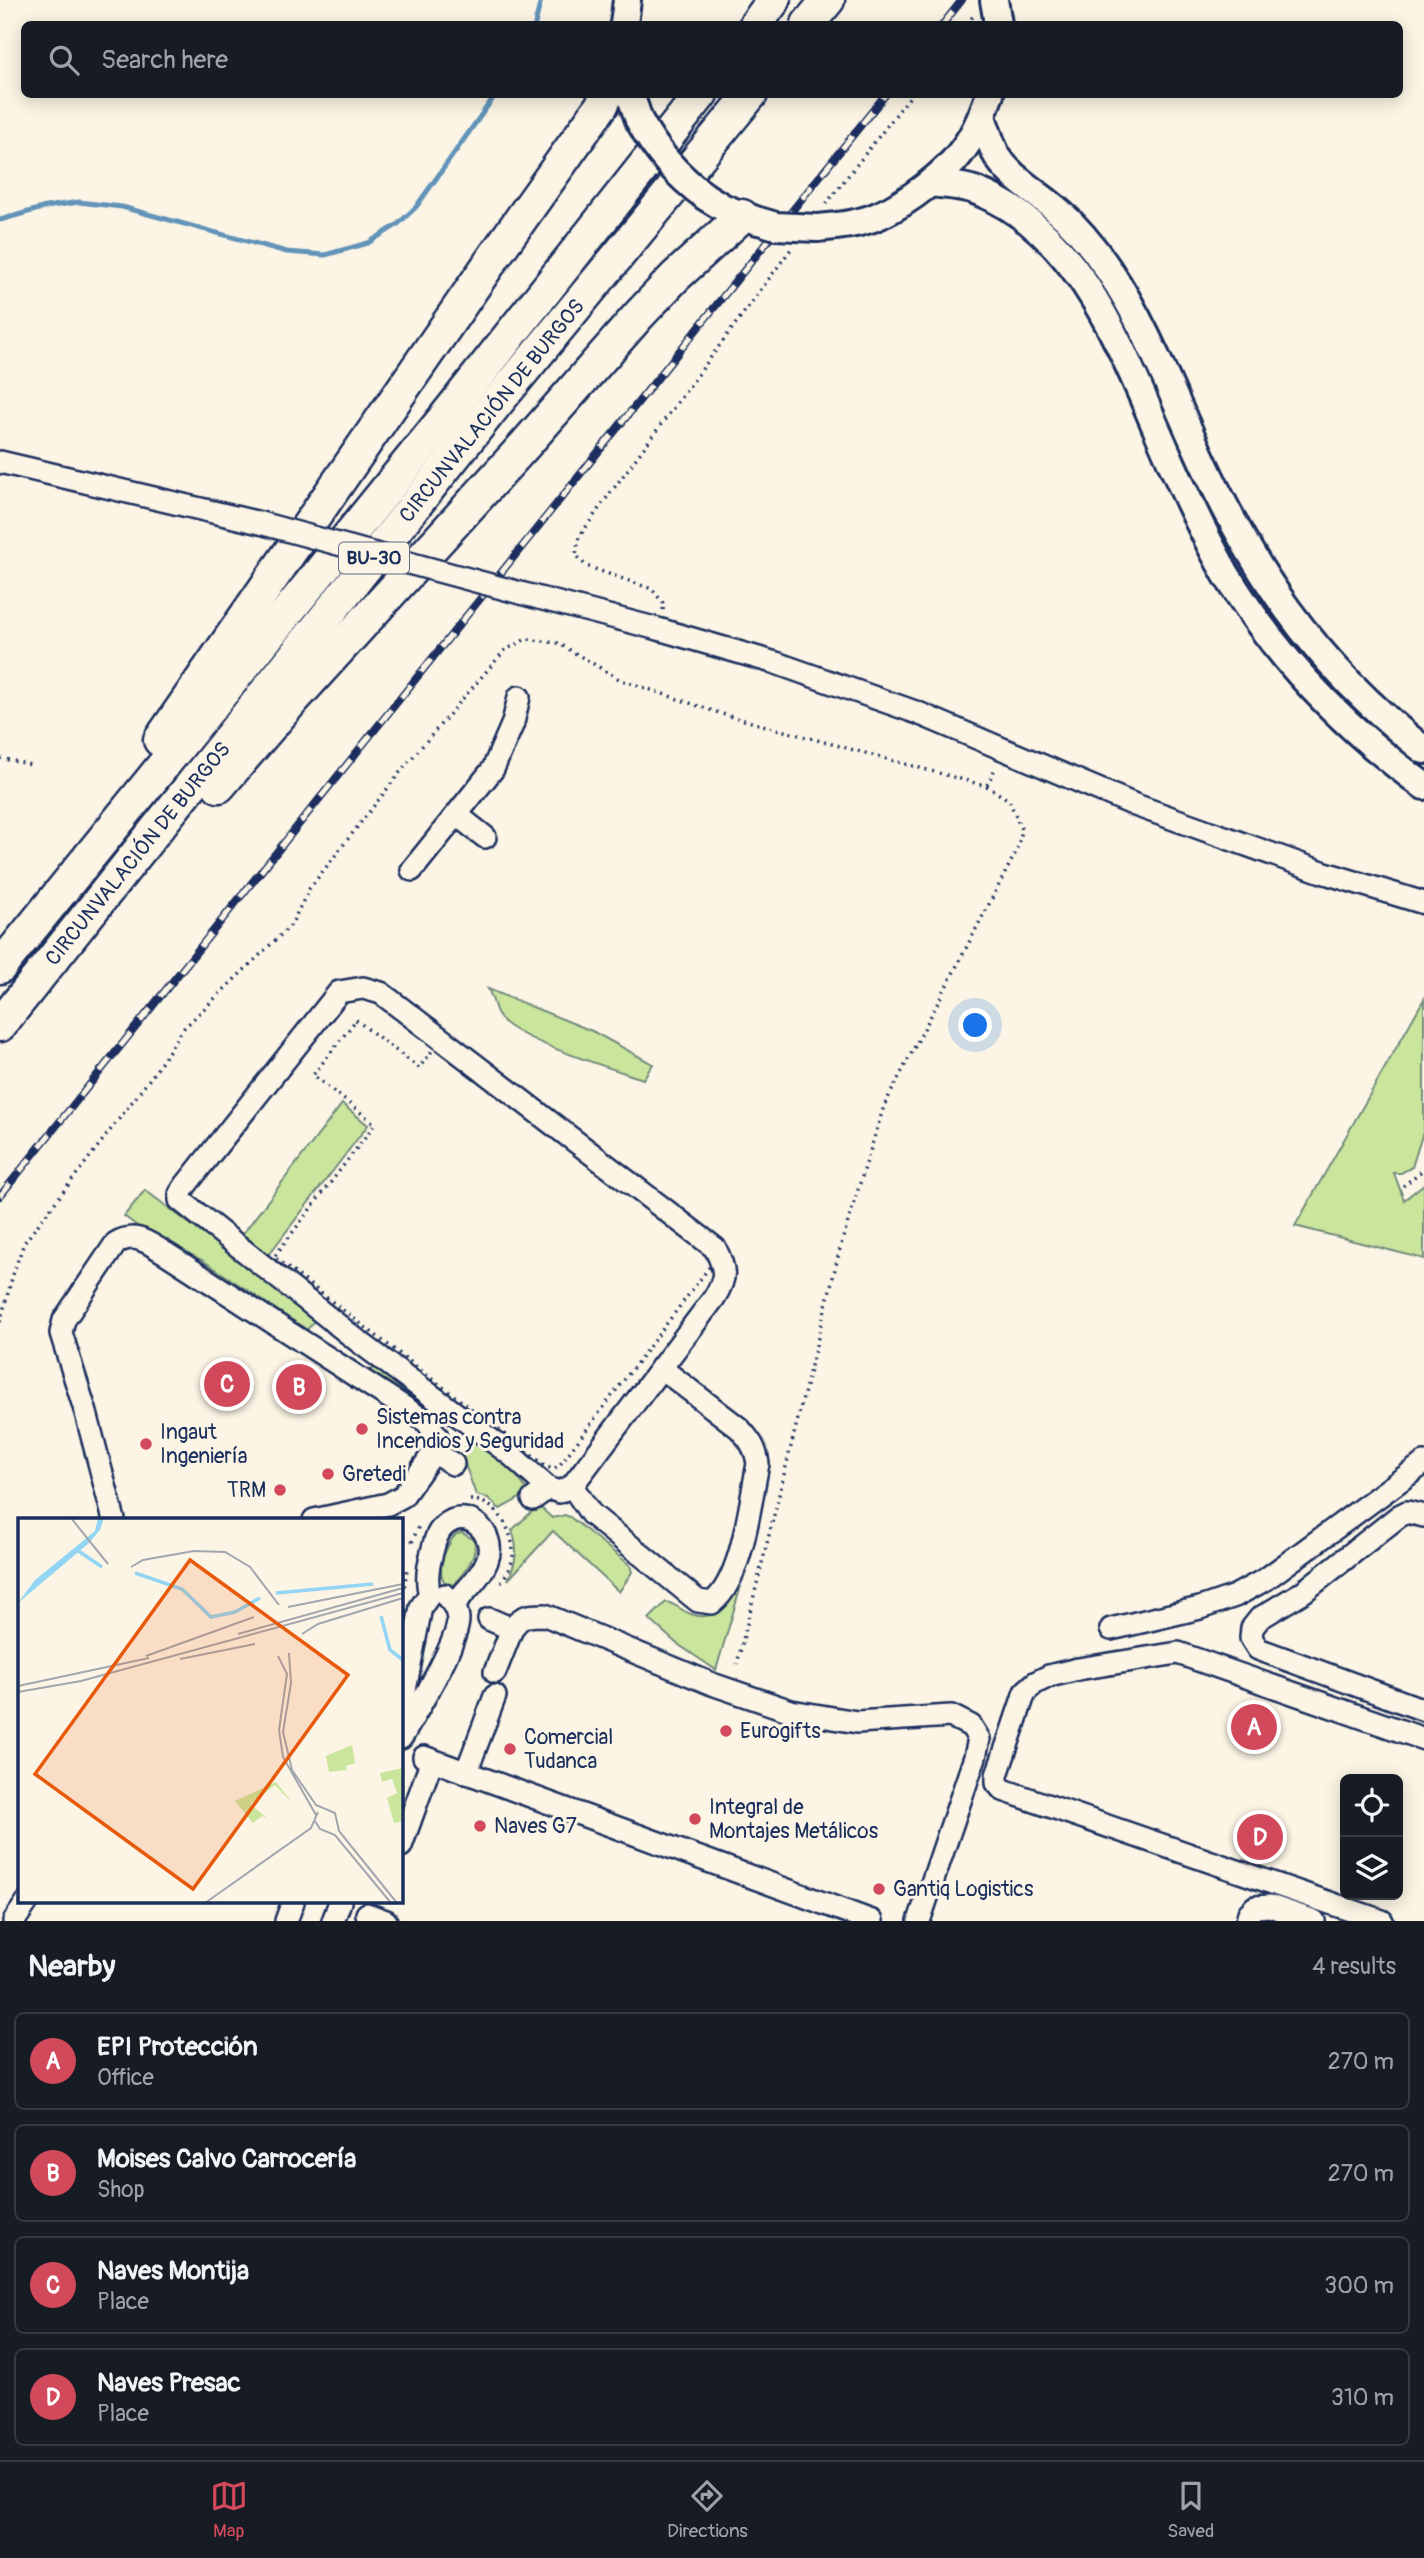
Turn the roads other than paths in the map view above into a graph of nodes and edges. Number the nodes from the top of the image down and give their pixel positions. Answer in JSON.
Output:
{"nodes":[{"id":1,"x":627,"y":0,"type":"edge"},
{"id":2,"x":774,"y":0,"type":"edge"},
{"id":3,"x":828,"y":0,"type":"edge"},
{"id":4,"x":624,"y":21,"type":"edge"},
{"id":5,"x":757,"y":21,"type":"edge"},
{"id":6,"x":810,"y":21,"type":"edge"},
{"id":7,"x":605,"y":98,"type":"edge"},
{"id":8,"x":631,"y":98,"type":"edge"},
{"id":9,"x":699,"y":98,"type":"edge"},
{"id":10,"x":748,"y":98,"type":"edge"},
{"id":11,"x":986,"y":106,"type":"edge"},
{"id":12,"x":930,"y":183,"type":"junction"},
{"id":13,"x":751,"y":219,"type":"junction"},
{"id":14,"x":0,"y":462,"type":"edge"},
{"id":15,"x":519,"y":697,"type":"dead end"},
{"id":16,"x":1424,"y":750,"type":"edge"},
{"id":17,"x":1424,"y":786,"type":"edge"},
{"id":18,"x":457,"y":815,"type":"junction"},
{"id":19,"x":485,"y":837,"type":"dead end"},
{"id":20,"x":412,"y":870,"type":"dead end"},
{"id":21,"x":1424,"y":904,"type":"edge"},
{"id":22,"x":10,"y":956,"type":"edge"},
{"id":23,"x":34,"y":983,"type":"junction"},
{"id":24,"x":0,"y":1025,"type":"edge"},
{"id":25,"x":661,"y":1368,"type":"junction"},
{"id":26,"x":435,"y":1452,"type":"junction"},
{"id":27,"x":1424,"y":1463,"type":"edge"},
{"id":28,"x":453,"y":1464,"type":"dead end"},
{"id":29,"x":572,"y":1486,"type":"junction"},
{"id":30,"x":1424,"y":1516,"type":"edge"},
{"id":31,"x":113,"y":1518,"type":"edge"},
{"id":32,"x":324,"y":1518,"type":"edge"},
{"id":33,"x":430,"y":1594,"type":"junction"},
{"id":34,"x":454,"y":1604,"type":"junction"},
{"id":35,"x":489,"y":1619,"type":"dead end"},
{"id":36,"x":512,"y":1629,"type":"junction"},
{"id":37,"x":1111,"y":1629,"type":"dead end"},
{"id":38,"x":495,"y":1672,"type":"dead end"},
{"id":39,"x":495,"y":1696,"type":"dead end"},
{"id":40,"x":402,"y":1707,"type":"edge"},
{"id":41,"x":1424,"y":1710,"type":"edge"},
{"id":42,"x":402,"y":1737,"type":"edge"},
{"id":43,"x":1424,"y":1740,"type":"edge"},
{"id":44,"x":466,"y":1773,"type":"junction"},
{"id":45,"x":402,"y":1843,"type":"edge"},
{"id":46,"x":26,"y":1904,"type":"edge"},
{"id":47,"x":292,"y":1904,"type":"edge"},
{"id":48,"x":339,"y":1904,"type":"edge"},
{"id":49,"x":14,"y":1921,"type":"edge"},
{"id":50,"x":286,"y":1921,"type":"edge"},
{"id":51,"x":333,"y":1921,"type":"edge"},
{"id":52,"x":872,"y":1921,"type":"edge"},
{"id":53,"x":919,"y":1921,"type":"edge"},
{"id":54,"x":1247,"y":1921,"type":"edge"},
{"id":55,"x":1314,"y":1921,"type":"edge"},
{"id":56,"x":1382,"y":1921,"type":"edge"}],
"edges":[{"from":1,"to":4,"type":"main road"},
{"from":2,"to":5,"type":"highway"},
{"from":3,"to":6,"type":"highway"},
{"from":7,"to":22,"type":"highway"},
{"from":8,"to":13,"type":"main road","bridge":true},
{"from":9,"to":22,"type":"highway","name":"CIRCUNVALACIÓN DE BURGOS","number":"BU-30"},
{"from":10,"to":23,"type":"highway","name":"CIRCUNVALACIÓN DE BURGOS","number":"BU-30"},
{"from":11,"to":12,"type":"main road"},
{"from":11,"to":16,"type":"main road"},
{"from":12,"to":13,"type":"main road","bridge":true},
{"from":12,"to":17,"type":"main road"},
{"from":13,"to":23,"type":"highway"},
{"from":14,"to":21,"type":"street","bridge":true},
{"from":15,"to":18,"type":"street"},
{"from":18,"to":19,"type":"street"},
{"from":18,"to":20,"type":"street"},
{"from":23,"to":24,"type":"highway","name":"CIRCUNVALACIÓN DE BURGOS","number":"BU-30"},
{"from":25,"to":29,"type":"street"},
{"from":25,"to":29,"type":"street"},
{"from":25,"to":29,"type":"street"},
{"from":26,"to":28,"type":"street"},
{"from":26,"to":31,"type":"street"},
{"from":26,"to":32,"type":"street"},
{"from":27,"to":37,"type":"street"},
{"from":30,"to":41,"type":"street"},
{"from":33,"to":34,"type":"street"},
{"from":33,"to":34,"type":"street"},
{"from":33,"to":40,"type":"street"},
{"from":34,"to":42,"type":"street"},
{"from":35,"to":36,"type":"street"},
{"from":36,"to":38,"type":"street"},
{"from":36,"to":53,"type":"street"},
{"from":39,"to":44,"type":"street"},
{"from":43,"to":56,"type":"street"},
{"from":44,"to":45,"type":"street"},
{"from":44,"to":52,"type":"street"},
{"from":46,"to":49,"type":"street"},
{"from":47,"to":50,"type":"street"},
{"from":48,"to":51,"type":"street"},
{"from":54,"to":55,"type":"street"}]}
